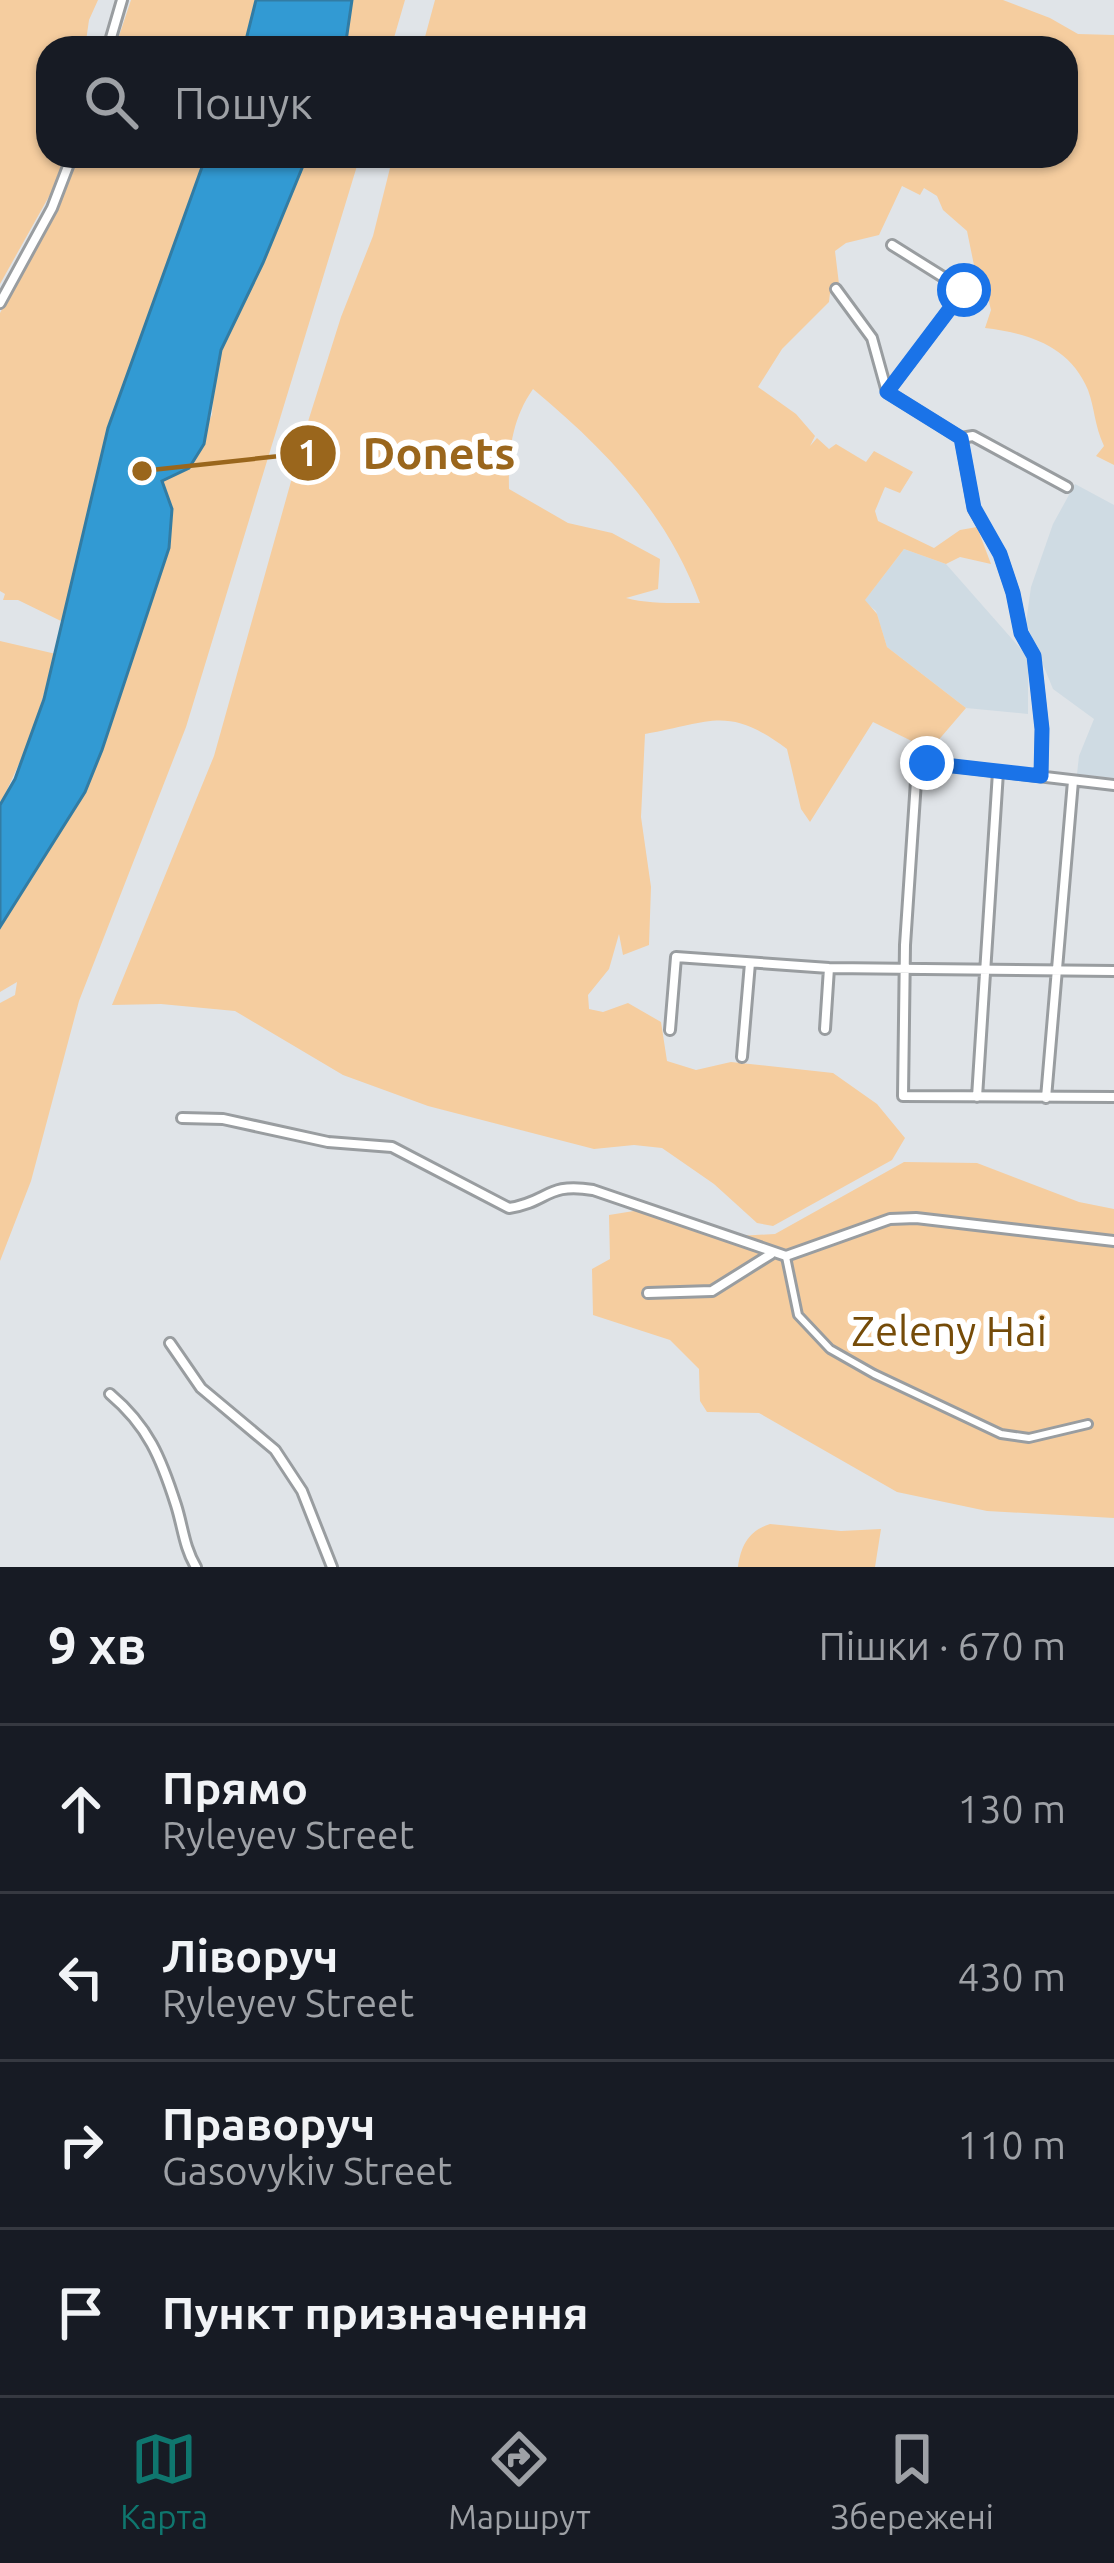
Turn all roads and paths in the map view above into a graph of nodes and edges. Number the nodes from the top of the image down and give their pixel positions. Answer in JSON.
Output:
{"nodes":[{"id":1,"x":122,"y":0,"type":"edge"},
{"id":2,"x":112,"y":36,"type":"edge"},
{"id":3,"x":67,"y":168,"type":"edge"},
{"id":4,"x":892,"y":245,"type":"dead end"},
{"id":5,"x":836,"y":289,"type":"dead end"},
{"id":6,"x":0,"y":303,"type":"edge"},
{"id":7,"x":887,"y":392,"type":"junction"},
{"id":8,"x":961,"y":438,"type":"junction"},
{"id":9,"x":1067,"y":487,"type":"dead end"},
{"id":10,"x":998,"y":772,"type":"junction"},
{"id":11,"x":1041,"y":776,"type":"junction"},
{"id":12,"x":1073,"y":781,"type":"junction"},
{"id":13,"x":1114,"y":785,"type":"edge"},
{"id":14,"x":750,"y":963,"type":"junction"},
{"id":15,"x":829,"y":968,"type":"junction"},
{"id":16,"x":904,"y":969,"type":"junction"},
{"id":17,"x":1056,"y":969,"type":"junction"},
{"id":18,"x":984,"y":971,"type":"junction"},
{"id":19,"x":1114,"y":971,"type":"edge"},
{"id":20,"x":826,"y":1029,"type":"dead end"},
{"id":21,"x":670,"y":1030,"type":"dead end"},
{"id":22,"x":742,"y":1057,"type":"dead end"},
{"id":23,"x":977,"y":1097,"type":"junction"},
{"id":24,"x":1114,"y":1097,"type":"edge"},
{"id":25,"x":1046,"y":1098,"type":"junction"},
{"id":26,"x":182,"y":1118,"type":"dead end"},
{"id":27,"x":1114,"y":1241,"type":"edge"},
{"id":28,"x":772,"y":1253,"type":"junction"},
{"id":29,"x":786,"y":1256,"type":"junction"},
{"id":30,"x":648,"y":1293,"type":"dead end"},
{"id":31,"x":170,"y":1343,"type":"dead end"},
{"id":32,"x":110,"y":1394,"type":"dead end"},
{"id":33,"x":1088,"y":1424,"type":"dead end"},
{"id":34,"x":196,"y":1567,"type":"edge"},
{"id":35,"x":332,"y":1567,"type":"edge"}],
"edges":[{"from":1,"to":2,"type":"street"},
{"from":3,"to":6,"type":"street"},
{"from":4,"to":7,"type":"street"},
{"from":5,"to":7,"type":"street"},
{"from":7,"to":8,"type":"street"},
{"from":8,"to":9,"type":"street"},
{"from":8,"to":11,"type":"street"},
{"from":10,"to":11,"type":"street"},
{"from":10,"to":16,"type":"street"},
{"from":10,"to":18,"type":"street"},
{"from":11,"to":12,"type":"street"},
{"from":12,"to":13,"type":"street"},
{"from":12,"to":17,"type":"street"},
{"from":14,"to":15,"type":"street"},
{"from":14,"to":21,"type":"street"},
{"from":14,"to":22,"type":"street"},
{"from":15,"to":16,"type":"street"},
{"from":15,"to":20,"type":"street"},
{"from":16,"to":18,"type":"street"},
{"from":16,"to":23,"type":"street"},
{"from":17,"to":18,"type":"street"},
{"from":17,"to":19,"type":"street"},
{"from":17,"to":25,"type":"street"},
{"from":18,"to":23,"type":"street"},
{"from":23,"to":25,"type":"street"},
{"from":24,"to":25,"type":"street"},
{"from":26,"to":28,"type":"street"},
{"from":27,"to":29,"type":"street"},
{"from":28,"to":29,"type":"street"},
{"from":28,"to":30,"type":"street"},
{"from":29,"to":33,"type":"street"},
{"from":31,"to":35,"type":"street"},
{"from":32,"to":34,"type":"street"}]}
